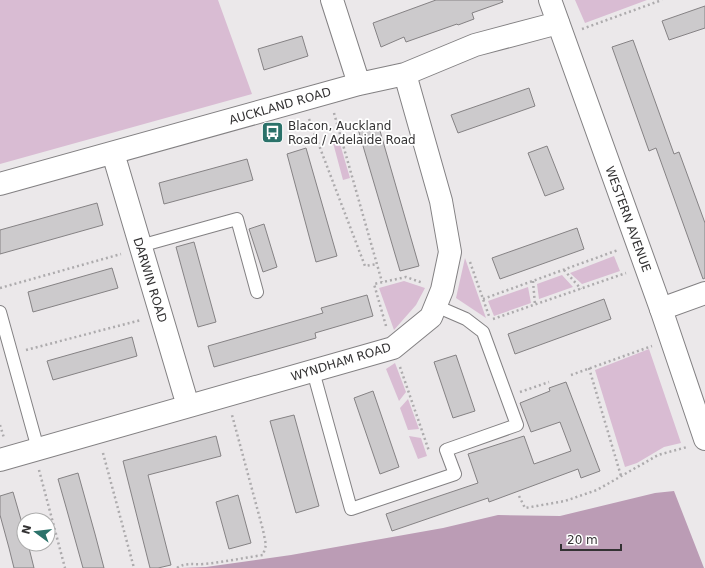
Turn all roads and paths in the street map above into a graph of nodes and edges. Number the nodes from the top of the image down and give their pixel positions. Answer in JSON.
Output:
{"nodes":[{"id":1,"x":332,"y":0,"type":"edge"},
{"id":2,"x":550,"y":0,"type":"edge"},
{"id":3,"x":662,"y":0,"type":"edge"},
{"id":4,"x":560,"y":30,"type":"junction"},
{"id":5,"x":405,"y":74,"type":"junction"},
{"id":6,"x":359,"y":84,"type":"junction"},
{"id":7,"x":328,"y":93,"type":"junction"},
{"id":8,"x":302,"y":100,"type":"junction"},
{"id":9,"x":113,"y":153,"type":"junction"},
{"id":10,"x":0,"y":184,"type":"edge"},
{"id":11,"x":637,"y":243,"type":"junction"},
{"id":12,"x":141,"y":247,"type":"junction"},
{"id":13,"x":450,"y":252,"type":"junction"},
{"id":14,"x":377,"y":264,"type":"junction"},
{"id":15,"x":645,"y":267,"type":"junction"},
{"id":16,"x":564,"y":270,"type":"junction"},
{"id":17,"x":533,"y":281,"type":"junction"},
{"id":18,"x":382,"y":282,"type":"dead end"},
{"id":19,"x":0,"y":288,"type":"edge"},
{"id":20,"x":581,"y":289,"type":"junction"},
{"id":21,"x":257,"y":292,"type":"dead end"},
{"id":22,"x":705,"y":293,"type":"edge"},
{"id":23,"x":483,"y":299,"type":"junction"},
{"id":24,"x":535,"y":305,"type":"junction"},
{"id":25,"x":436,"y":306,"type":"junction"},
{"id":26,"x":661,"y":309,"type":"junction"},
{"id":27,"x":0,"y":312,"type":"edge"},
{"id":28,"x":161,"y":315,"type":"junction"},
{"id":29,"x":671,"y":340,"type":"junction"},
{"id":30,"x":393,"y":348,"type":"junction"},
{"id":31,"x":12,"y":353,"type":"junction"},
{"id":32,"x":589,"y":368,"type":"junction"},
{"id":33,"x":313,"y":371,"type":"junction"},
{"id":34,"x":570,"y":375,"type":"dead end"},
{"id":35,"x":549,"y":382,"type":"dead end"},
{"id":36,"x":515,"y":393,"type":"dead end"},
{"id":37,"x":227,"y":395,"type":"junction"},
{"id":38,"x":188,"y":406,"type":"junction"},
{"id":39,"x":97,"y":432,"type":"junction"},
{"id":40,"x":698,"y":443,"type":"edge"},
{"id":41,"x":36,"y":450,"type":"junction"},
{"id":42,"x":0,"y":460,"type":"edge"},
{"id":43,"x":622,"y":476,"type":"junction"},
{"id":44,"x":439,"y":480,"type":"junction"},
{"id":45,"x":519,"y":496,"type":"dead end"},
{"id":46,"x":66,"y":568,"type":"edge"},
{"id":47,"x":134,"y":568,"type":"edge"},
{"id":48,"x":177,"y":568,"type":"edge"}],
"edges":[{"from":1,"to":6,"type":"street"},
{"from":2,"to":4,"type":"street","name":"WESTERN AVENUE"},
{"from":3,"to":4,"type":"path"},
{"from":4,"to":5,"type":"street","name":"AUCKLAND ROAD"},
{"from":4,"to":11,"type":"street","name":"WESTERN AVENUE"},
{"from":5,"to":6,"type":"street","name":"AUCKLAND ROAD"},
{"from":5,"to":13,"type":"street","name":"WYNDHAM ROAD"},
{"from":6,"to":7,"type":"street","name":"AUCKLAND ROAD"},
{"from":7,"to":8,"type":"street","name":"AUCKLAND ROAD"},
{"from":7,"to":14,"type":"path"},
{"from":8,"to":9,"type":"street","name":"AUCKLAND ROAD"},
{"from":8,"to":14,"type":"path"},
{"from":9,"to":10,"type":"street","name":"AUCKLAND ROAD"},
{"from":9,"to":12,"type":"street","name":"DARWIN ROAD"},
{"from":11,"to":15,"type":"street","name":"WESTERN AVENUE"},
{"from":11,"to":16,"type":"path"},
{"from":12,"to":19,"type":"path"},
{"from":12,"to":21,"type":"lane"},
{"from":12,"to":28,"type":"street","name":"DARWIN ROAD"},
{"from":13,"to":23,"type":"path"},
{"from":13,"to":25,"type":"street","name":"WYNDHAM ROAD"},
{"from":14,"to":18,"type":"path"},
{"from":15,"to":20,"type":"path"},
{"from":15,"to":26,"type":"street","name":"WESTERN AVENUE"},
{"from":16,"to":17,"type":"path"},
{"from":16,"to":20,"type":"path"},
{"from":17,"to":23,"type":"path"},
{"from":17,"to":24,"type":"path"},
{"from":20,"to":24,"type":"path"},
{"from":22,"to":26,"type":"street"},
{"from":23,"to":24,"type":"path"},
{"from":25,"to":30,"type":"street","name":"WYNDHAM ROAD"},
{"from":25,"to":44,"type":"lane"},
{"from":26,"to":29,"type":"street","name":"WESTERN AVENUE"},
{"from":27,"to":31,"type":"lane"},
{"from":28,"to":31,"type":"path"},
{"from":28,"to":38,"type":"street","name":"DARWIN ROAD"},
{"from":29,"to":32,"type":"path"},
{"from":29,"to":40,"type":"street","name":"WESTERN AVENUE"},
{"from":30,"to":33,"type":"street","name":"WYNDHAM ROAD"},
{"from":30,"to":44,"type":"path"},
{"from":31,"to":41,"type":"lane"},
{"from":32,"to":34,"type":"path"},
{"from":32,"to":43,"type":"path"},
{"from":33,"to":37,"type":"street","name":"WYNDHAM ROAD"},
{"from":33,"to":44,"type":"lane"},
{"from":35,"to":36,"type":"path"},
{"from":37,"to":38,"type":"street","name":"WYNDHAM ROAD"},
{"from":37,"to":48,"type":"path"},
{"from":38,"to":39,"type":"street","name":"WYNDHAM ROAD"},
{"from":39,"to":41,"type":"street","name":"WYNDHAM ROAD"},
{"from":39,"to":47,"type":"path"},
{"from":40,"to":43,"type":"path"},
{"from":41,"to":42,"type":"street","name":"WYNDHAM ROAD"},
{"from":41,"to":46,"type":"path"},
{"from":43,"to":45,"type":"path"}]}
